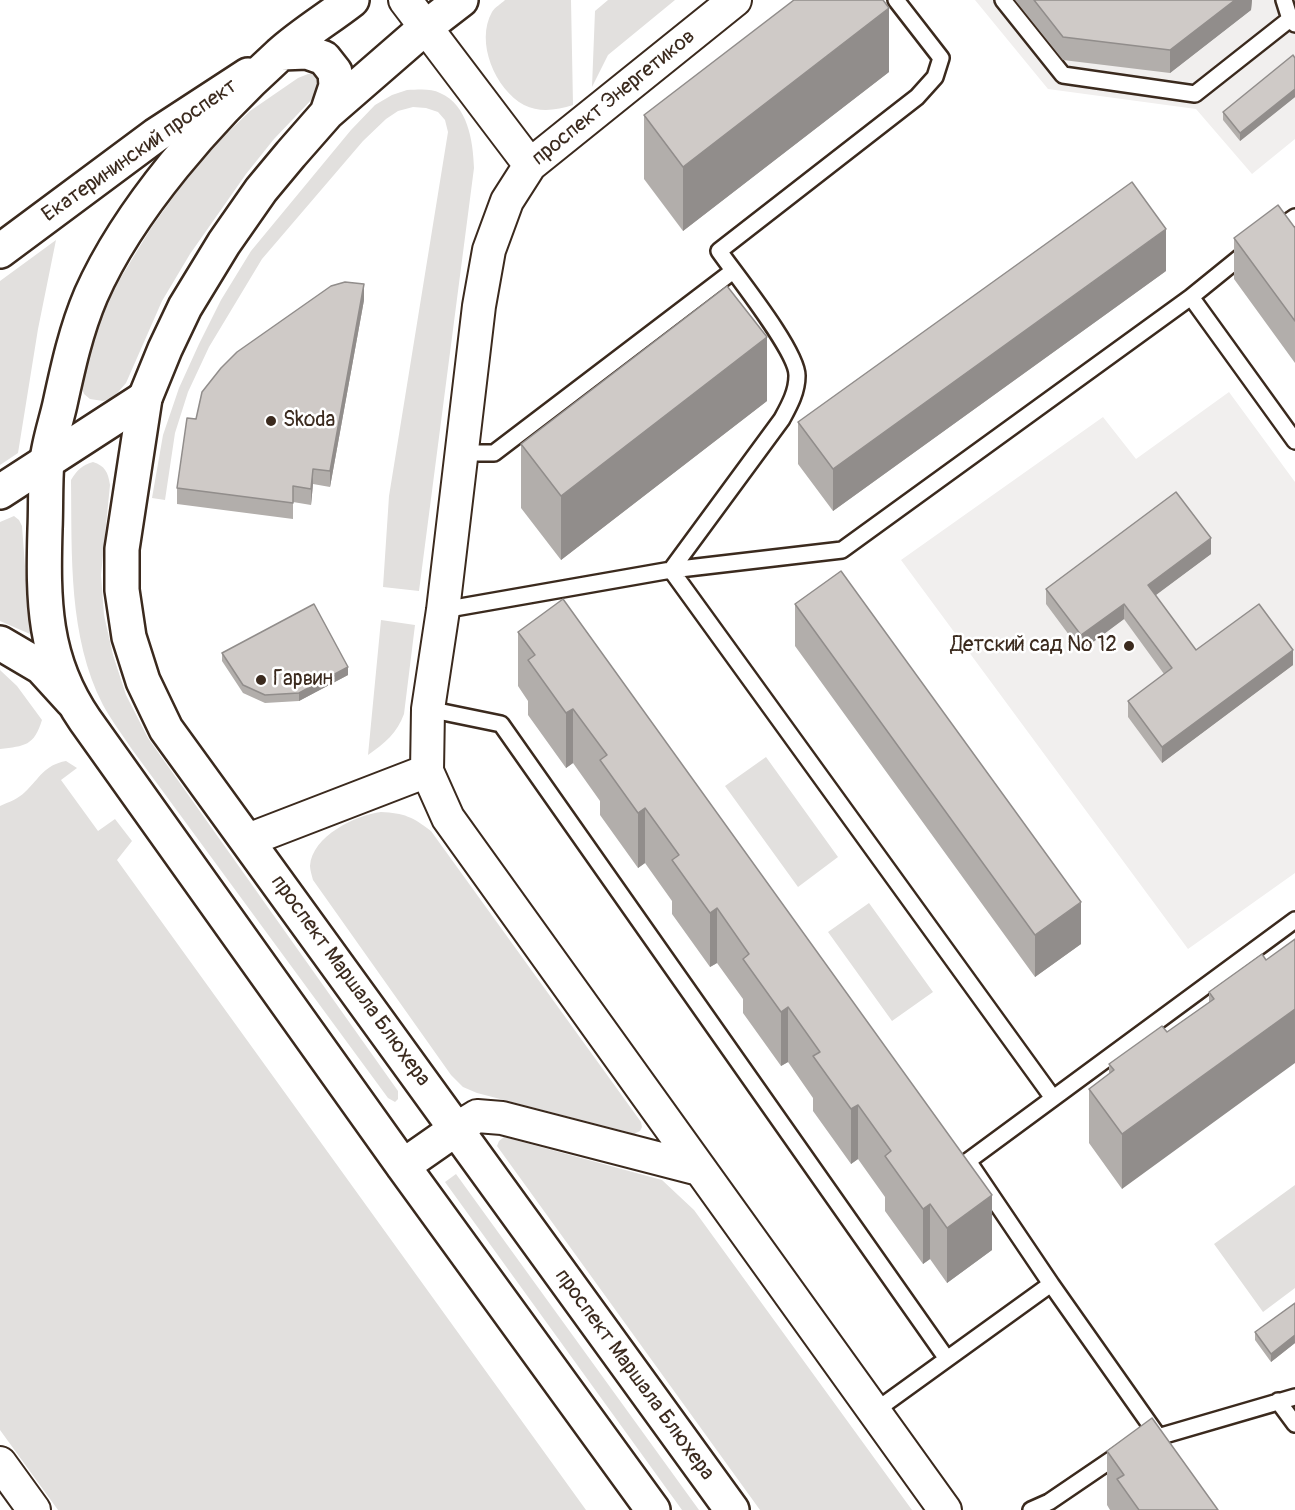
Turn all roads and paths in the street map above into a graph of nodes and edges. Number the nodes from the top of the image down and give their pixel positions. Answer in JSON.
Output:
{"nodes":[{"id":1,"x":352,"y":0,"type":"edge"},
{"id":2,"x":405,"y":0,"type":"edge"},
{"id":3,"x":461,"y":0,"type":"edge"},
{"id":4,"x":735,"y":0,"type":"edge"},
{"id":5,"x":896,"y":0,"type":"edge"},
{"id":6,"x":1003,"y":0,"type":"edge"},
{"id":7,"x":1284,"y":0,"type":"edge"},
{"id":8,"x":1292,"y":22,"type":"edge"},
{"id":9,"x":426,"y":27,"type":"junction"},
{"id":10,"x":281,"y":53,"type":"junction"},
{"id":11,"x":327,"y":113,"type":"junction"},
{"id":12,"x":530,"y":165,"type":"junction"},
{"id":13,"x":1295,"y":217,"type":"edge"},
{"id":14,"x":0,"y":251,"type":"edge"},
{"id":15,"x":733,"y":271,"type":"junction"},
{"id":16,"x":1191,"y":297,"type":"junction"},
{"id":17,"x":146,"y":398,"type":"junction"},
{"id":18,"x":1295,"y":441,"type":"edge"},
{"id":19,"x":462,"y":453,"type":"junction"},
{"id":20,"x":47,"y":460,"type":"junction"},
{"id":21,"x":0,"y":492,"type":"edge"},
{"id":22,"x":671,"y":570,"type":"junction"},
{"id":23,"x":443,"y":610,"type":"junction"},
{"id":24,"x":0,"y":643,"type":"edge"},
{"id":25,"x":74,"y":703,"type":"junction"},
{"id":26,"x":428,"y":709,"type":"junction"},
{"id":27,"x":427,"y":771,"type":"junction"},
{"id":28,"x":248,"y":840,"type":"junction"},
{"id":29,"x":1295,"y":920,"type":"edge"},
{"id":30,"x":1053,"y":1098,"type":"junction"},
{"id":31,"x":456,"y":1129,"type":"junction"},
{"id":32,"x":403,"y":1166,"type":"junction"},
{"id":33,"x":699,"y":1169,"type":"junction"},
{"id":34,"x":1051,"y":1284,"type":"junction"},
{"id":35,"x":948,"y":1359,"type":"junction"},
{"id":36,"x":1295,"y":1397,"type":"edge"},
{"id":37,"x":1278,"y":1401,"type":"junction"},
{"id":38,"x":875,"y":1411,"type":"junction"},
{"id":39,"x":1295,"y":1424,"type":"edge"},
{"id":40,"x":1158,"y":1436,"type":"junction"},
{"id":41,"x":0,"y":1463,"type":"edge"},
{"id":42,"x":1052,"y":1506,"type":"edge"},
{"id":43,"x":34,"y":1510,"type":"edge"},
{"id":44,"x":653,"y":1510,"type":"edge"},
{"id":45,"x":732,"y":1510,"type":"edge"},
{"id":46,"x":945,"y":1510,"type":"edge"},
{"id":47,"x":1031,"y":1510,"type":"edge"}],
"edges":[{"from":1,"to":10,"type":"main road"},
{"from":2,"to":9,"type":"street"},
{"from":3,"to":9,"type":"main road"},
{"from":4,"to":12,"type":"street","name":"проспект Энергетиков"},
{"from":5,"to":15,"type":"lane"},
{"from":6,"to":8,"type":"lane"},
{"from":7,"to":8,"type":"lane"},
{"from":9,"to":11,"type":"main road"},
{"from":9,"to":12,"type":"street"},
{"from":10,"to":11,"type":"main road"},
{"from":10,"to":14,"type":"main road","name":"Екатерининский проспект"},
{"from":10,"to":20,"type":"main road"},
{"from":11,"to":17,"type":"main road"},
{"from":12,"to":19,"type":"street","name":"проспект Энергетиков"},
{"from":13,"to":16,"type":"lane"},
{"from":15,"to":19,"type":"lane"},
{"from":15,"to":22,"type":"lane"},
{"from":16,"to":18,"type":"lane"},
{"from":16,"to":22,"type":"lane"},
{"from":17,"to":20,"type":"main road"},
{"from":17,"to":28,"type":"main road","name":"проспект Маршала Блюхера"},
{"from":19,"to":23,"type":"street"},
{"from":20,"to":21,"type":"main road"},
{"from":20,"to":25,"type":"main road"},
{"from":22,"to":23,"type":"lane"},
{"from":22,"to":30,"type":"lane"},
{"from":23,"to":26,"type":"street"},
{"from":24,"to":25,"type":"main road"},
{"from":25,"to":32,"type":"main road"},
{"from":26,"to":27,"type":"street"},
{"from":26,"to":35,"type":"lane"},
{"from":27,"to":28,"type":"street"},
{"from":27,"to":33,"type":"street"},
{"from":28,"to":31,"type":"main road","name":"проспект Маршала Блюхера"},
{"from":29,"to":30,"type":"lane"},
{"from":30,"to":34,"type":"lane"},
{"from":31,"to":32,"type":"main road"},
{"from":31,"to":33,"type":"street"},
{"from":31,"to":45,"type":"main road","name":"проспект Маршала Блюхера"},
{"from":32,"to":44,"type":"main road"},
{"from":33,"to":38,"type":"street"},
{"from":34,"to":35,"type":"lane"},
{"from":34,"to":40,"type":"lane"},
{"from":35,"to":38,"type":"lane"},
{"from":36,"to":37,"type":"lane"},
{"from":37,"to":39,"type":"lane"},
{"from":37,"to":40,"type":"lane"},
{"from":38,"to":46,"type":"street"},
{"from":40,"to":42,"type":"lane"},
{"from":41,"to":43,"type":"street"},
{"from":42,"to":47,"type":"lane"}]}
